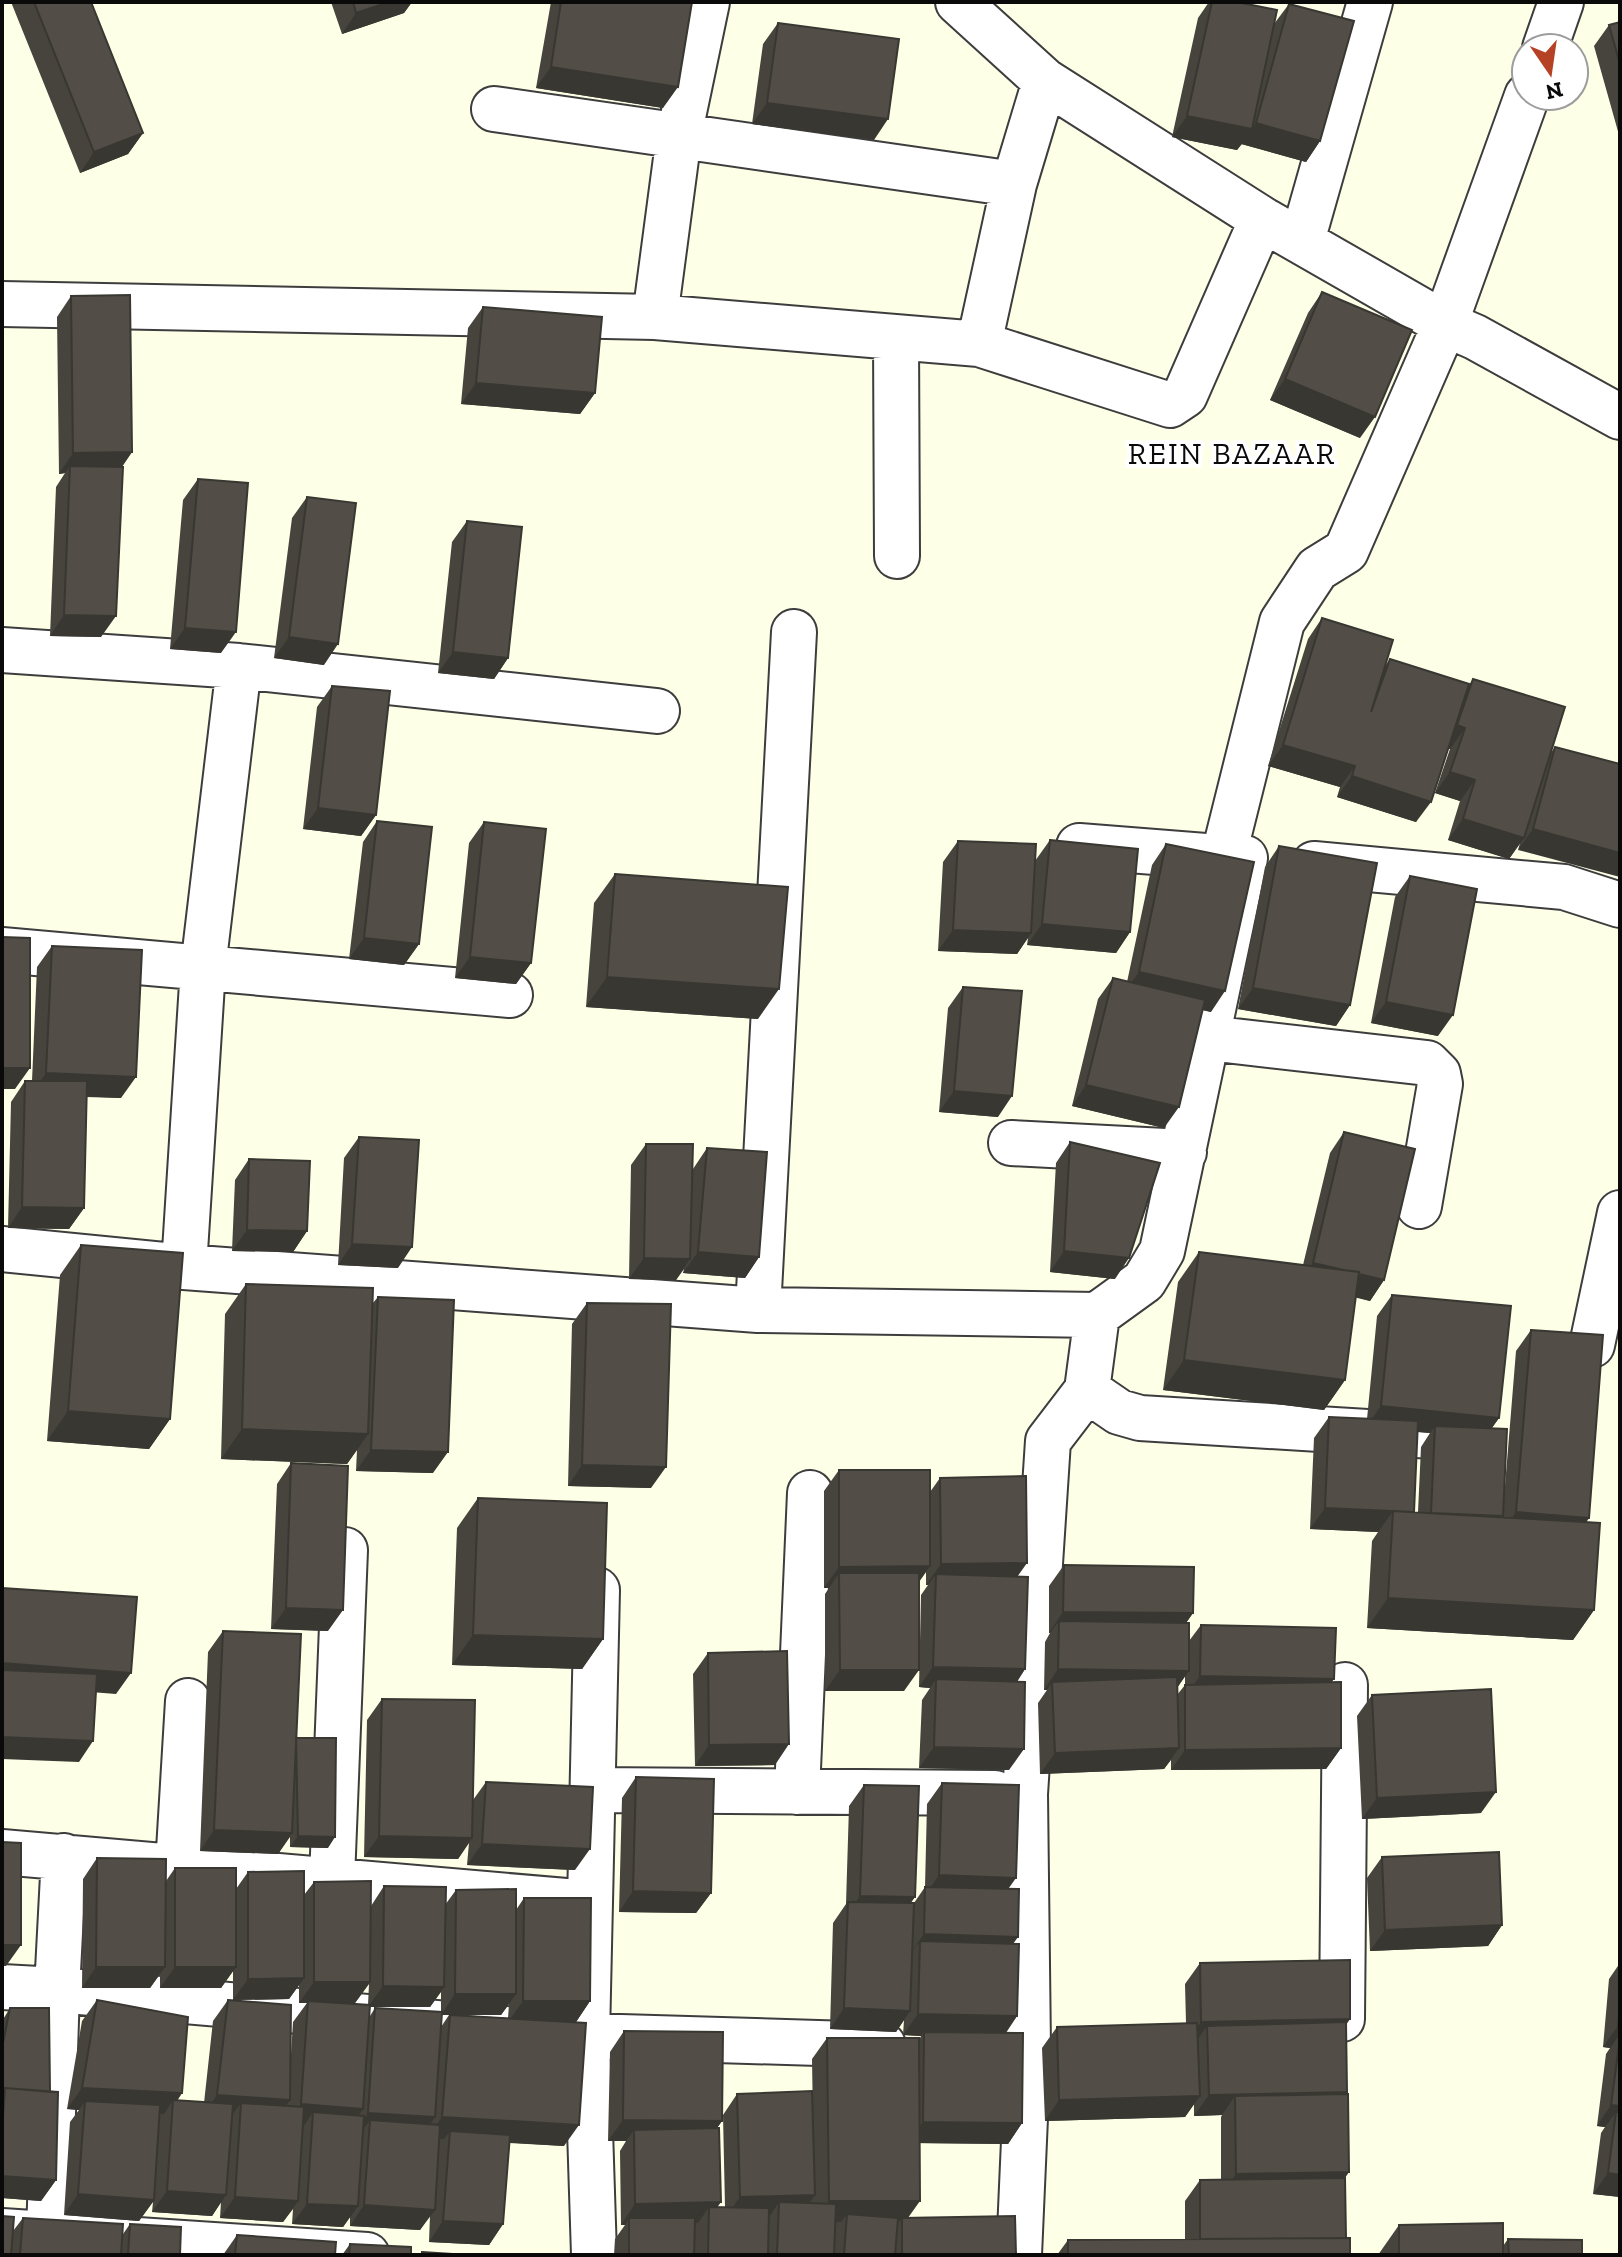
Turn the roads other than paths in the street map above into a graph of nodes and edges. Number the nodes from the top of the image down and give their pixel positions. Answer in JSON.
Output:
{"nodes":[{"id":1,"x":707,"y":2,"type":"edge"},
{"id":2,"x":958,"y":2,"type":"edge"},
{"id":3,"x":1370,"y":2,"type":"edge"},
{"id":4,"x":1561,"y":2,"type":"edge"},
{"id":5,"x":1551,"y":32,"type":"edge"},
{"id":6,"x":1045,"y":81,"type":"junction"},
{"id":7,"x":494,"y":109,"type":"dead end"},
{"id":8,"x":1521,"y":112,"type":"edge"},
{"id":9,"x":679,"y":136,"type":"junction"},
{"id":10,"x":1014,"y":184,"type":"junction"},
{"id":11,"x":1262,"y":219,"type":"junction"},
{"id":12,"x":1302,"y":241,"type":"junction"},
{"id":13,"x":2,"y":304,"type":"edge"},
{"id":14,"x":655,"y":317,"type":"junction"},
{"id":15,"x":1445,"y":324,"type":"junction"},
{"id":16,"x":896,"y":337,"type":"junction"},
{"id":17,"x":979,"y":344,"type":"junction"},
{"id":18,"x":1620,"y":417,"type":"edge"},
{"id":19,"x":897,"y":556,"type":"dead end"},
{"id":20,"x":794,"y":632,"type":"dead end"},
{"id":21,"x":2,"y":650,"type":"edge"},
{"id":22,"x":239,"y":666,"type":"junction"},
{"id":23,"x":657,"y":711,"type":"dead end"},
{"id":24,"x":1068,"y":845,"type":"edge"},
{"id":25,"x":1234,"y":858,"type":"junction"},
{"id":26,"x":1620,"y":905,"type":"edge"},
{"id":27,"x":2,"y":950,"type":"edge"},
{"id":28,"x":203,"y":968,"type":"junction"},
{"id":29,"x":510,"y":995,"type":"dead end"},
{"id":30,"x":1208,"y":1038,"type":"junction"},
{"id":31,"x":1011,"y":1143,"type":"dead end"},
{"id":32,"x":1184,"y":1152,"type":"junction"},
{"id":33,"x":1419,"y":1206,"type":"dead end"},
{"id":34,"x":1620,"y":1213,"type":"edge"},
{"id":35,"x":2,"y":1249,"type":"edge"},
{"id":36,"x":184,"y":1267,"type":"junction"},
{"id":37,"x":758,"y":1310,"type":"junction"},
{"id":38,"x":1097,"y":1315,"type":"junction"},
{"id":39,"x":1592,"y":1345,"type":"edge"},
{"id":40,"x":1087,"y":1390,"type":"junction"},
{"id":41,"x":1433,"y":1436,"type":"edge"},
{"id":42,"x":810,"y":1493,"type":"dead end"},
{"id":43,"x":346,"y":1508,"type":"edge"},
{"id":44,"x":597,"y":1570,"type":"edge"},
{"id":45,"x":1345,"y":1685,"type":"edge"},
{"id":46,"x":188,"y":1701,"type":"dead end"},
{"id":47,"x":592,"y":1790,"type":"junction"},
{"id":48,"x":797,"y":1792,"type":"junction"},
{"id":49,"x":1025,"y":1794,"type":"junction"},
{"id":50,"x":2,"y":1852,"type":"edge"},
{"id":51,"x":64,"y":1856,"type":"junction"},
{"id":52,"x":178,"y":1867,"type":"junction"},
{"id":53,"x":332,"y":1879,"type":"junction"},
{"id":54,"x":589,"y":1903,"type":"junction"},
{"id":55,"x":2,"y":1987,"type":"edge"},
{"id":56,"x":57,"y":1990,"type":"junction"},
{"id":57,"x":587,"y":2036,"type":"junction"},
{"id":58,"x":918,"y":2046,"type":"edge"},
{"id":59,"x":981,"y":2048,"type":"edge"},
{"id":60,"x":1028,"y":2049,"type":"junction"},
{"id":61,"x":1341,"y":2065,"type":"edge"},
{"id":62,"x":2,"y":2231,"type":"edge"},
{"id":63,"x":49,"y":2235,"type":"junction"},
{"id":64,"x":367,"y":2255,"type":"edge"},
{"id":65,"x":594,"y":2255,"type":"edge"},
{"id":66,"x":1019,"y":2255,"type":"edge"}],
"edges":[{"from":1,"to":9,"type":"street"},
{"from":2,"to":6,"type":"street"},
{"from":3,"to":12,"type":"street"},
{"from":4,"to":5,"type":"street"},
{"from":6,"to":10,"type":"street"},
{"from":6,"to":11,"type":"street"},
{"from":7,"to":9,"type":"street"},
{"from":8,"to":15,"type":"street"},
{"from":9,"to":10,"type":"street"},
{"from":9,"to":14,"type":"street"},
{"from":10,"to":17,"type":"street"},
{"from":11,"to":12,"type":"street"},
{"from":11,"to":17,"type":"street"},
{"from":12,"to":15,"type":"street"},
{"from":13,"to":14,"type":"street"},
{"from":14,"to":16,"type":"street"},
{"from":15,"to":18,"type":"street"},
{"from":15,"to":25,"type":"street"},
{"from":16,"to":17,"type":"street"},
{"from":16,"to":19,"type":"street"},
{"from":20,"to":37,"type":"street"},
{"from":21,"to":22,"type":"street"},
{"from":22,"to":23,"type":"street"},
{"from":22,"to":28,"type":"street"},
{"from":24,"to":25,"type":"street"},
{"from":25,"to":26,"type":"street"},
{"from":25,"to":30,"type":"street"},
{"from":27,"to":28,"type":"street"},
{"from":28,"to":29,"type":"street"},
{"from":28,"to":36,"type":"street"},
{"from":30,"to":32,"type":"street"},
{"from":30,"to":33,"type":"street"},
{"from":31,"to":32,"type":"street"},
{"from":32,"to":38,"type":"street"},
{"from":34,"to":39,"type":"street"},
{"from":35,"to":36,"type":"street"},
{"from":36,"to":37,"type":"street"},
{"from":37,"to":38,"type":"street"},
{"from":38,"to":40,"type":"street"},
{"from":40,"to":41,"type":"street"},
{"from":40,"to":49,"type":"street"},
{"from":42,"to":48,"type":"street"},
{"from":43,"to":53,"type":"street"},
{"from":44,"to":47,"type":"street"},
{"from":45,"to":61,"type":"street"},
{"from":46,"to":52,"type":"street"},
{"from":47,"to":48,"type":"street"},
{"from":47,"to":54,"type":"street"},
{"from":48,"to":49,"type":"street"},
{"from":49,"to":60,"type":"street"},
{"from":50,"to":51,"type":"street"},
{"from":51,"to":52,"type":"street"},
{"from":51,"to":56,"type":"street"},
{"from":52,"to":53,"type":"street"},
{"from":53,"to":54,"type":"street"},
{"from":54,"to":57,"type":"street"},
{"from":55,"to":56,"type":"street"},
{"from":56,"to":57,"type":"street"},
{"from":56,"to":63,"type":"street"},
{"from":57,"to":58,"type":"street"},
{"from":57,"to":65,"type":"street"},
{"from":59,"to":60,"type":"street"},
{"from":60,"to":66,"type":"street"},
{"from":62,"to":63,"type":"street"},
{"from":63,"to":64,"type":"street"}]}
